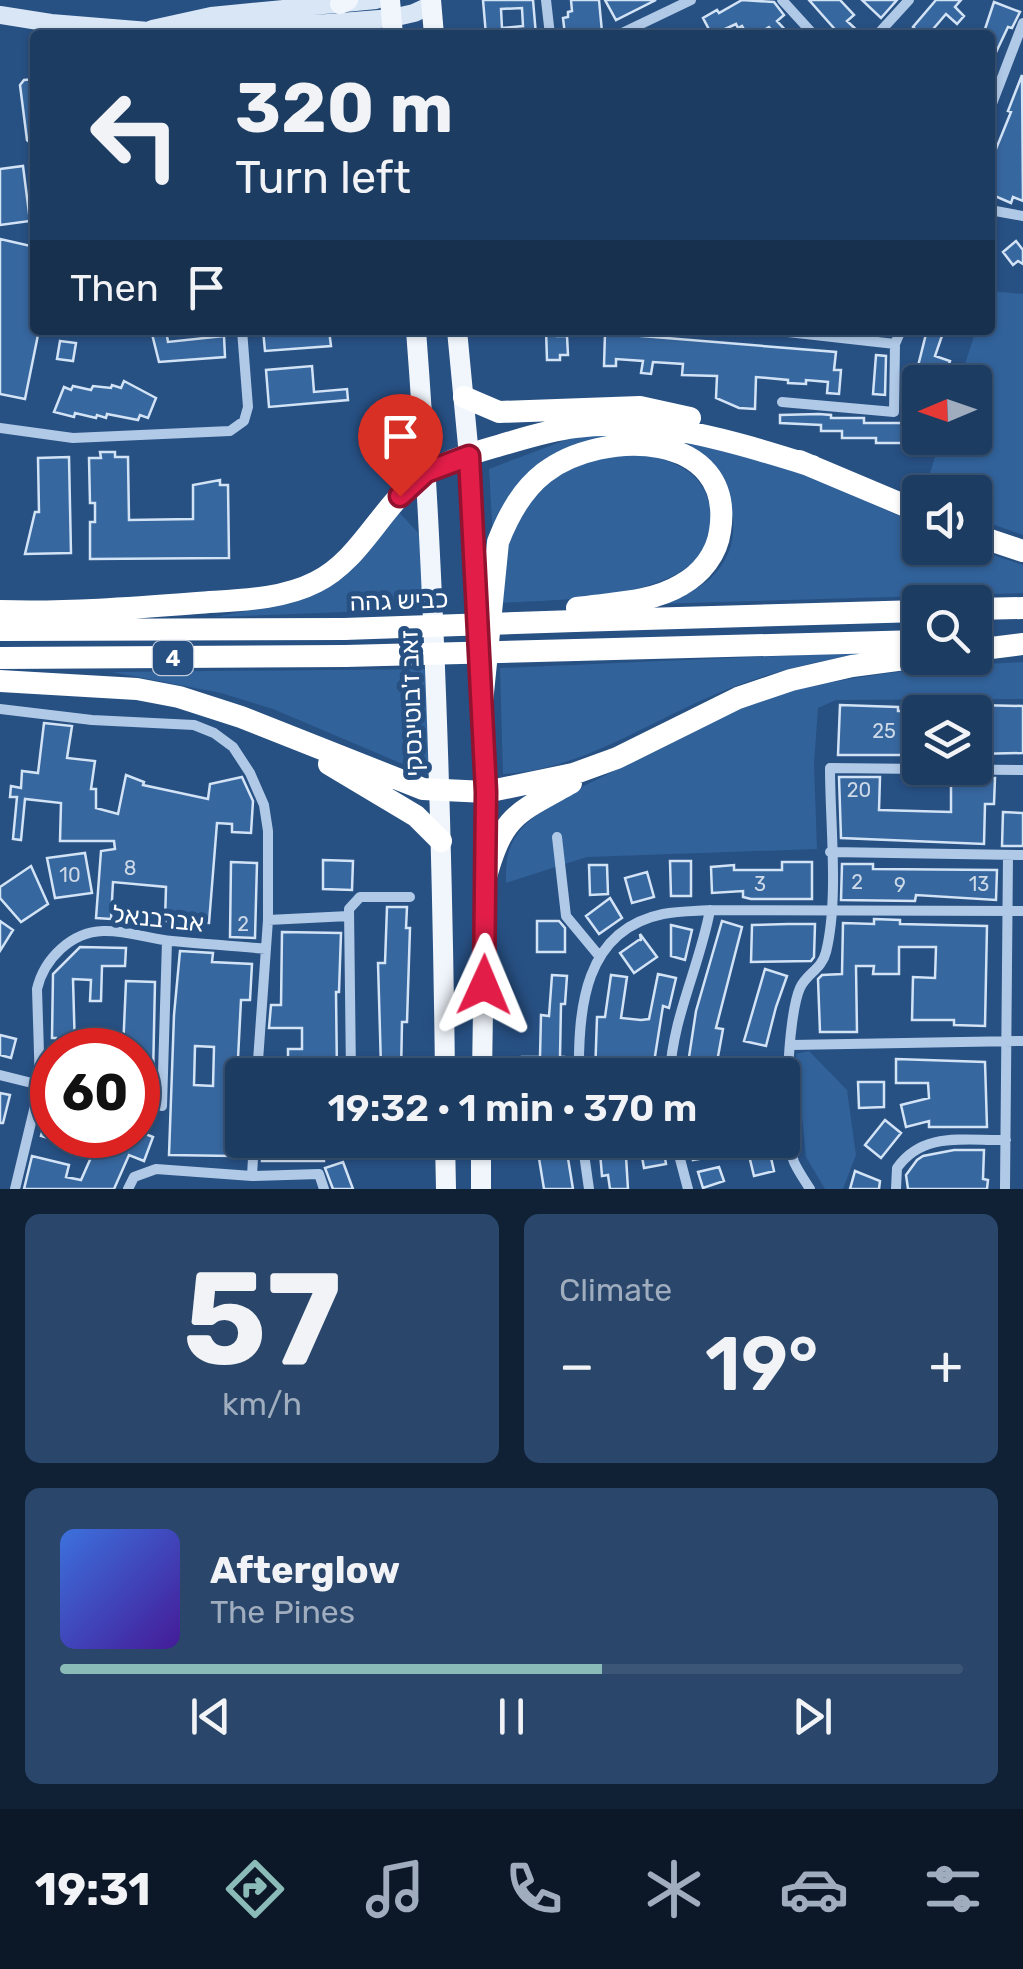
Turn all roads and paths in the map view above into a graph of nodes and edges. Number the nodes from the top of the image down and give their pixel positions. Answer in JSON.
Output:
{"nodes":[{"id":1,"x":376,"y":0,"type":"edge"},
{"id":2,"x":546,"y":0,"type":"edge"},
{"id":3,"x":691,"y":0,"type":"edge"},
{"id":4,"x":782,"y":0,"type":"edge"},
{"id":5,"x":909,"y":0,"type":"edge"},
{"id":6,"x":344,"y":2,"type":"edge"},
{"id":7,"x":425,"y":2,"type":"edge"},
{"id":8,"x":0,"y":15,"type":"edge"},
{"id":9,"x":392,"y":18,"type":"edge"},
{"id":10,"x":655,"y":20,"type":"junction"},
{"id":11,"x":324,"y":24,"type":"junction"},
{"id":12,"x":1023,"y":24,"type":"edge"},
{"id":13,"x":213,"y":28,"type":"edge"},
{"id":14,"x":152,"y":29,"type":"junction"},
{"id":15,"x":155,"y":30,"type":"edge"},
{"id":16,"x":345,"y":30,"type":"edge"},
{"id":17,"x":433,"y":30,"type":"edge"},
{"id":18,"x":549,"y":30,"type":"edge"},
{"id":19,"x":630,"y":30,"type":"edge"},
{"id":20,"x":656,"y":30,"type":"edge"},
{"id":21,"x":809,"y":30,"type":"edge"},
{"id":22,"x":882,"y":30,"type":"edge"},
{"id":23,"x":995,"y":96,"type":"edge"},
{"id":24,"x":995,"y":211,"type":"edge"},
{"id":25,"x":1023,"y":216,"type":"edge"},
{"id":26,"x":242,"y":335,"type":"edge"},
{"id":27,"x":416,"y":335,"type":"edge"},
{"id":28,"x":458,"y":335,"type":"edge"},
{"id":29,"x":815,"y":335,"type":"edge"},
{"id":30,"x":887,"y":335,"type":"edge"},
{"id":31,"x":899,"y":335,"type":"edge"},
{"id":32,"x":895,"y":344,"type":"junction"},
{"id":33,"x":464,"y":396,"type":"junction"},
{"id":34,"x":782,"y":402,"type":"dead end"},
{"id":35,"x":0,"y":428,"type":"edge"},
{"id":36,"x":469,"y":456,"type":"junction"},
{"id":37,"x":812,"y":466,"type":"junction"},
{"id":38,"x":426,"y":472,"type":"junction"},
{"id":39,"x":902,"y":504,"type":"edge"},
{"id":40,"x":992,"y":540,"type":"edge"},
{"id":41,"x":1023,"y":552,"type":"edge"},
{"id":42,"x":1023,"y":608,"type":"edge"},
{"id":43,"x":992,"y":609,"type":"edge"},
{"id":44,"x":0,"y":611,"type":"edge"},
{"id":45,"x":902,"y":611,"type":"edge"},
{"id":46,"x":576,"y":615,"type":"junction"},
{"id":47,"x":0,"y":630,"type":"edge"},
{"id":48,"x":992,"y":640,"type":"edge"},
{"id":49,"x":902,"y":641,"type":"edge"},
{"id":50,"x":1023,"y":641,"type":"edge"},
{"id":51,"x":992,"y":647,"type":"edge"},
{"id":52,"x":0,"y":658,"type":"edge"},
{"id":53,"x":902,"y":659,"type":"edge"},
{"id":54,"x":0,"y":681,"type":"edge"},
{"id":55,"x":482,"y":703,"type":"junction"},
{"id":56,"x":0,"y":709,"type":"edge"},
{"id":57,"x":266,"y":727,"type":"junction"},
{"id":58,"x":617,"y":758,"type":"junction"},
{"id":59,"x":1023,"y":770,"type":"edge"},
{"id":60,"x":440,"y":792,"type":"junction"},
{"id":61,"x":486,"y":792,"type":"junction"},
{"id":62,"x":557,"y":837,"type":"dead end"},
{"id":63,"x":441,"y":842,"type":"junction"},
{"id":64,"x":830,"y":852,"type":"junction"},
{"id":65,"x":1008,"y":855,"type":"junction"},
{"id":66,"x":1023,"y":855,"type":"edge"},
{"id":67,"x":486,"y":880,"type":"junction"},
{"id":68,"x":410,"y":897,"type":"dead end"},
{"id":69,"x":710,"y":910,"type":"junction"},
{"id":70,"x":831,"y":910,"type":"junction"},
{"id":71,"x":1007,"y":910,"type":"junction"},
{"id":72,"x":1023,"y":910,"type":"edge"},
{"id":73,"x":349,"y":916,"type":"junction"},
{"id":74,"x":268,"y":920,"type":"junction"},
{"id":75,"x":167,"y":941,"type":"junction"},
{"id":76,"x":266,"y":949,"type":"junction"},
{"id":77,"x":600,"y":957,"type":"junction"},
{"id":78,"x":38,"y":1028,"type":"edge"},
{"id":79,"x":1023,"y":1041,"type":"edge"},
{"id":80,"x":1006,"y":1042,"type":"junction"},
{"id":81,"x":791,"y":1044,"type":"junction"},
{"id":82,"x":258,"y":1058,"type":"edge"},
{"id":83,"x":352,"y":1058,"type":"edge"},
{"id":84,"x":444,"y":1058,"type":"edge"},
{"id":85,"x":482,"y":1058,"type":"edge"},
{"id":86,"x":579,"y":1058,"type":"edge"},
{"id":87,"x":672,"y":1058,"type":"edge"},
{"id":88,"x":0,"y":1075,"type":"edge"},
{"id":89,"x":30,"y":1083,"type":"edge"},
{"id":90,"x":162,"y":1106,"type":"dead end"},
{"id":91,"x":30,"y":1127,"type":"edge"},
{"id":92,"x":1006,"y":1140,"type":"junction"},
{"id":93,"x":253,"y":1158,"type":"edge"},
{"id":94,"x":445,"y":1158,"type":"edge"},
{"id":95,"x":482,"y":1158,"type":"edge"},
{"id":96,"x":585,"y":1158,"type":"edge"},
{"id":97,"x":680,"y":1158,"type":"edge"},
{"id":98,"x":226,"y":1174,"type":"junction"},
{"id":99,"x":252,"y":1176,"type":"junction"},
{"id":100,"x":15,"y":1189,"type":"edge"},
{"id":101,"x":128,"y":1189,"type":"edge"},
{"id":102,"x":226,"y":1189,"type":"edge"},
{"id":103,"x":324,"y":1189,"type":"edge"},
{"id":104,"x":446,"y":1189,"type":"edge"},
{"id":105,"x":481,"y":1189,"type":"edge"},
{"id":106,"x":590,"y":1189,"type":"edge"},
{"id":107,"x":688,"y":1189,"type":"edge"},
{"id":108,"x":810,"y":1189,"type":"edge"},
{"id":109,"x":896,"y":1189,"type":"edge"},
{"id":110,"x":1005,"y":1189,"type":"edge"}],
"edges":[{"from":1,"to":6,"type":"street"},
{"from":2,"to":18,"type":"street"},
{"from":3,"to":10,"type":"street"},
{"from":4,"to":21,"type":"street"},
{"from":5,"to":22,"type":"street"},
{"from":6,"to":13,"type":"street"},
{"from":7,"to":9,"type":"street"},
{"from":7,"to":17,"type":"main road"},
{"from":8,"to":14,"type":"street"},
{"from":9,"to":11,"type":"street"},
{"from":10,"to":19,"type":"street"},
{"from":10,"to":20,"type":"street"},
{"from":11,"to":13,"type":"street"},
{"from":11,"to":16,"type":"street"},
{"from":12,"to":23,"type":"street"},
{"from":13,"to":14,"type":"street"},
{"from":14,"to":15,"type":"street"},
{"from":24,"to":25,"type":"street"},
{"from":26,"to":35,"type":"street"},
{"from":27,"to":38,"type":"main road","name":"זאב ז'בוטינסקי"},
{"from":28,"to":33,"type":"main road"},
{"from":29,"to":32,"type":"street"},
{"from":30,"to":32,"type":"street"},
{"from":31,"to":32,"type":"street"},
{"from":32,"to":34,"type":"street"},
{"from":33,"to":36,"type":"main road"},
{"from":33,"to":37,"type":"highway"},
{"from":36,"to":37,"type":"highway"},
{"from":36,"to":38,"type":"highway"},
{"from":36,"to":55,"type":"main road"},
{"from":37,"to":39,"type":"highway"},
{"from":38,"to":44,"type":"highway"},
{"from":38,"to":60,"type":"main road","name":"זאב ז'בוטינסקי"},
{"from":40,"to":41,"type":"highway"},
{"from":42,"to":43,"type":"highway"},
{"from":45,"to":46,"type":"highway","name":"כביש גהה","number":"4"},
{"from":46,"to":47,"type":"highway","name":"כביש גהה","number":"4","bridge":true},
{"from":46,"to":55,"type":"highway"},
{"from":48,"to":50,"type":"highway"},
{"from":49,"to":52,"type":"highway","number":"4","bridge":true},
{"from":50,"to":51,"type":"highway"},
{"from":53,"to":58,"type":"highway"},
{"from":54,"to":57,"type":"highway"},
{"from":55,"to":61,"type":"main road"},
{"from":56,"to":74,"type":"street"},
{"from":57,"to":60,"type":"highway"},
{"from":57,"to":63,"type":"highway"},
{"from":58,"to":61,"type":"highway"},
{"from":58,"to":67,"type":"highway"},
{"from":59,"to":64,"type":"street"},
{"from":60,"to":61,"type":"highway"},
{"from":60,"to":63,"type":"main road","name":"זאב ז'בוטינסקי"},
{"from":61,"to":67,"type":"main road"},
{"from":62,"to":77,"type":"street"},
{"from":63,"to":84,"type":"main road","name":"זאב ז'בוטינסקי"},
{"from":64,"to":65,"type":"street"},
{"from":64,"to":70,"type":"street"},
{"from":65,"to":66,"type":"street"},
{"from":65,"to":71,"type":"street"},
{"from":67,"to":85,"type":"main road"},
{"from":68,"to":73,"type":"street"},
{"from":69,"to":70,"type":"street"},
{"from":69,"to":77,"type":"street"},
{"from":69,"to":87,"type":"street"},
{"from":70,"to":71,"type":"street"},
{"from":70,"to":81,"type":"street"},
{"from":71,"to":72,"type":"street"},
{"from":71,"to":80,"type":"street"},
{"from":73,"to":74,"type":"street"},
{"from":73,"to":83,"type":"street"},
{"from":74,"to":76,"type":"street"},
{"from":75,"to":76,"type":"street","name":"אברבנאל"},
{"from":75,"to":78,"type":"street","name":"אברבנאל"},
{"from":75,"to":90,"type":"street"},
{"from":76,"to":82,"type":"street"},
{"from":77,"to":86,"type":"street"},
{"from":79,"to":80,"type":"street"},
{"from":80,"to":81,"type":"street"},
{"from":80,"to":92,"type":"street"},
{"from":81,"to":108,"type":"street"},
{"from":88,"to":89,"type":"street"},
{"from":91,"to":100,"type":"street","name":"אברבנאל"},
{"from":92,"to":109,"type":"street"},
{"from":92,"to":110,"type":"street"},
{"from":93,"to":99,"type":"street"},
{"from":94,"to":104,"type":"main road"},
{"from":95,"to":105,"type":"main road"},
{"from":96,"to":106,"type":"street"},
{"from":97,"to":107,"type":"street"},
{"from":98,"to":99,"type":"street"},
{"from":98,"to":101,"type":"street"},
{"from":98,"to":102,"type":"street"},
{"from":99,"to":103,"type":"street"}]}
